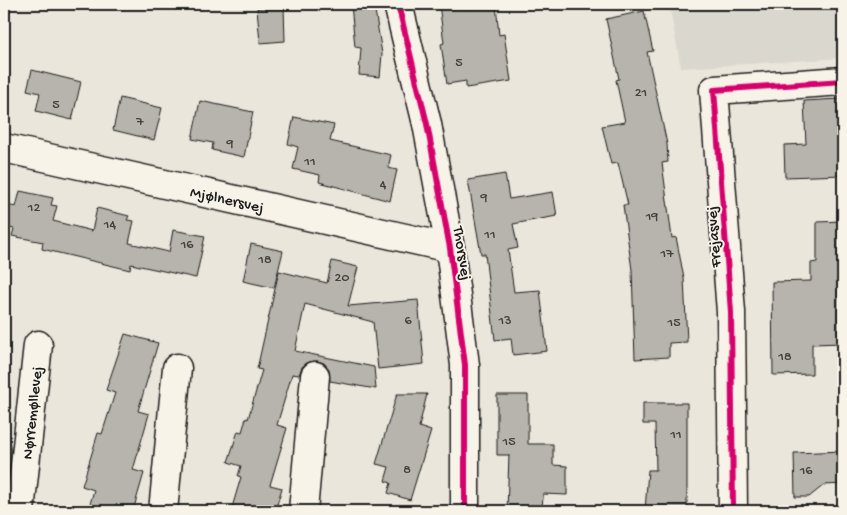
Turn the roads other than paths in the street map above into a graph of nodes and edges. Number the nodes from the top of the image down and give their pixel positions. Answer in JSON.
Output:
{"nodes":[{"id":1,"x":398,"y":4,"type":"edge"},
{"id":2,"x":843,"y":80,"type":"edge"},
{"id":3,"x":4,"y":148,"type":"edge"},
{"id":4,"x":450,"y":248,"type":"junction"},
{"id":5,"x":38,"y":345,"type":"dead end"},
{"id":6,"x":177,"y":368,"type":"dead end"},
{"id":7,"x":315,"y":376,"type":"dead end"},
{"id":8,"x":20,"y":511,"type":"edge"},
{"id":9,"x":163,"y":511,"type":"edge"},
{"id":10,"x":304,"y":511,"type":"edge"},
{"id":11,"x":465,"y":511,"type":"edge"},
{"id":12,"x":733,"y":511,"type":"edge"}],
"edges":[{"from":1,"to":4,"type":"street","name":"Thorsvej"},
{"from":2,"to":12,"type":"street","name":"Frejasvej"},
{"from":3,"to":4,"type":"street","name":"Mjølnersvej"},
{"from":4,"to":11,"type":"street","name":"Thorsvej"},
{"from":5,"to":8,"type":"street","name":"Nørremøllevej"},
{"from":6,"to":9,"type":"street"},
{"from":7,"to":10,"type":"street"}]}
